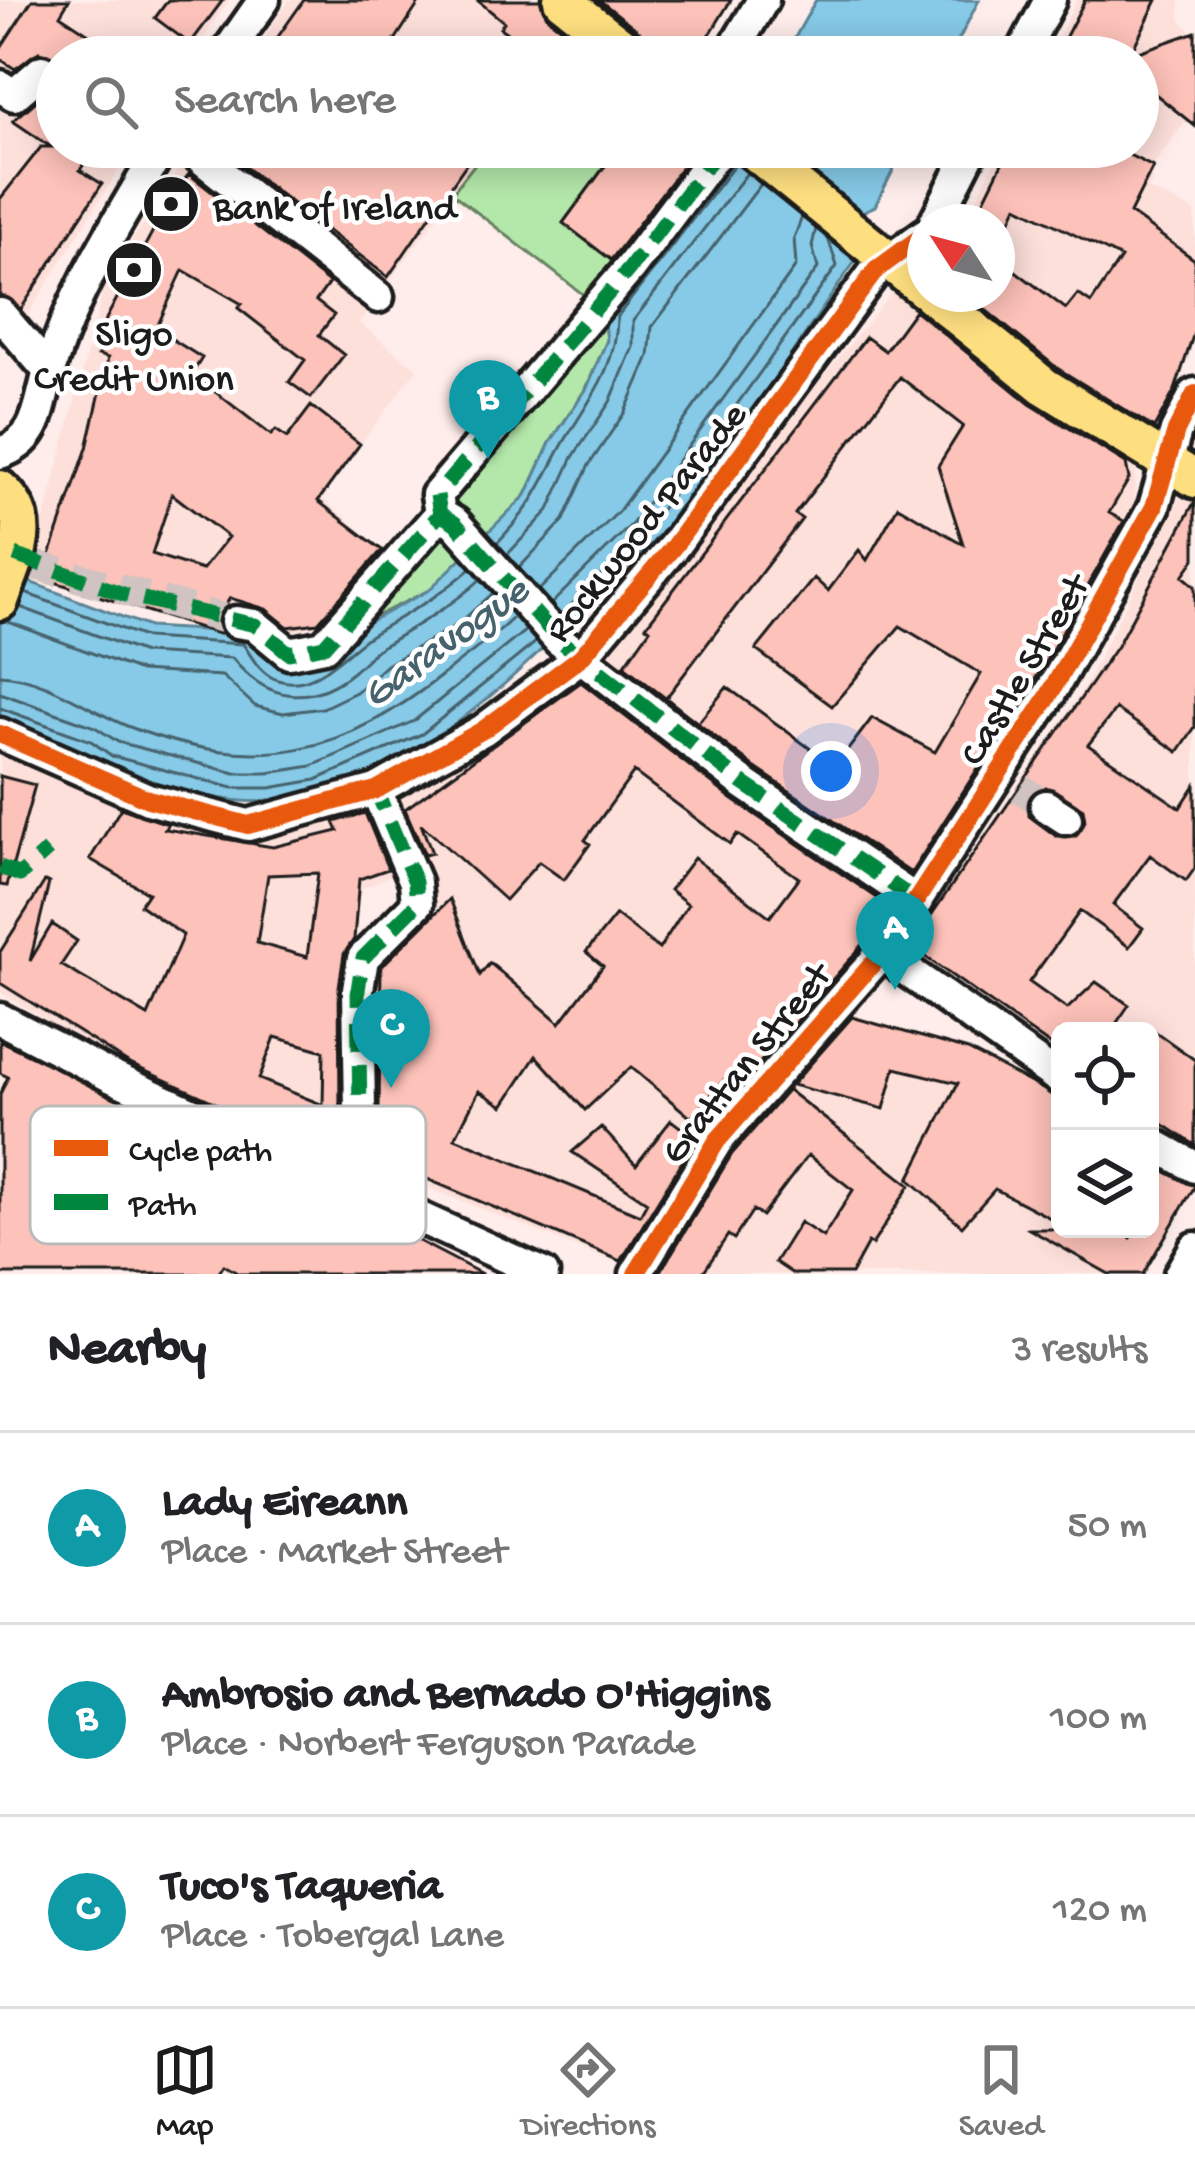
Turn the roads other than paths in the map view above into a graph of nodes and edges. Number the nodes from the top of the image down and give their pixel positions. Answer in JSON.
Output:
{"nodes":[{"id":1,"x":264,"y":0,"type":"edge"},
{"id":2,"x":562,"y":0,"type":"edge"},
{"id":3,"x":763,"y":0,"type":"edge"},
{"id":4,"x":1050,"y":0,"type":"edge"},
{"id":5,"x":239,"y":36,"type":"edge"},
{"id":6,"x":608,"y":36,"type":"edge"},
{"id":7,"x":742,"y":36,"type":"edge"},
{"id":8,"x":1031,"y":36,"type":"edge"},
{"id":9,"x":36,"y":76,"type":"edge"},
{"id":10,"x":0,"y":86,"type":"edge"},
{"id":11,"x":150,"y":168,"type":"edge"},
{"id":12,"x":214,"y":168,"type":"edge"},
{"id":13,"x":705,"y":168,"type":"edge"},
{"id":14,"x":774,"y":168,"type":"edge"},
{"id":15,"x":963,"y":168,"type":"edge"},
{"id":16,"x":946,"y":204,"type":"edge"},
{"id":17,"x":907,"y":242,"type":"edge"},
{"id":18,"x":880,"y":254,"type":"junction"},
{"id":19,"x":907,"y":276,"type":"edge"},
{"id":20,"x":379,"y":297,"type":"dead end"},
{"id":21,"x":952,"y":312,"type":"edge"},
{"id":22,"x":0,"y":314,"type":"edge"},
{"id":23,"x":49,"y":371,"type":"junction"},
{"id":24,"x":1195,"y":394,"type":"edge"},
{"id":25,"x":0,"y":454,"type":"edge"},
{"id":26,"x":1182,"y":471,"type":"edge"},
{"id":27,"x":0,"y":488,"type":"edge"},
{"id":28,"x":447,"y":519,"type":"junction"},
{"id":29,"x":14,"y":573,"type":"edge"},
{"id":30,"x":236,"y":622,"type":"tunnel mouth"},
{"id":31,"x":570,"y":648,"type":"junction"},
{"id":32,"x":0,"y":734,"type":"edge"},
{"id":33,"x":376,"y":790,"type":"junction"},
{"id":34,"x":917,"y":902,"type":"junction"},
{"id":35,"x":882,"y":953,"type":"junction"},
{"id":36,"x":0,"y":1019,"type":"edge"},
{"id":37,"x":1051,"y":1072,"type":"edge"},
{"id":38,"x":181,"y":1106,"type":"edge"},
{"id":39,"x":360,"y":1106,"type":"edge"},
{"id":40,"x":1159,"y":1147,"type":"edge"},
{"id":41,"x":1195,"y":1167,"type":"edge"},
{"id":42,"x":426,"y":1221,"type":"edge"},
{"id":43,"x":1195,"y":1248,"type":"edge"},
{"id":44,"x":543,"y":1274,"type":"edge"},
{"id":45,"x":636,"y":1274,"type":"edge"},
{"id":46,"x":1180,"y":1274,"type":"edge"}],
"edges":[{"from":1,"to":5,"type":"street"},
{"from":2,"to":6,"type":"main road"},
{"from":3,"to":7,"type":"street"},
{"from":4,"to":8,"type":"street"},
{"from":9,"to":10,"type":"street"},
{"from":11,"to":23,"type":"street"},
{"from":12,"to":20,"type":"street"},
{"from":13,"to":28,"type":"street"},
{"from":14,"to":18,"type":"main road"},
{"from":15,"to":16,"type":"street"},
{"from":17,"to":18,"type":"street","name":"Rockwood Parade"},
{"from":18,"to":19,"type":"main road"},
{"from":18,"to":31,"type":"street","name":"Rockwood Parade"},
{"from":21,"to":26,"type":"main road"},
{"from":22,"to":23,"type":"street"},
{"from":23,"to":25,"type":"street"},
{"from":24,"to":26,"type":"street","name":"Castle Street"},
{"from":26,"to":34,"type":"street","name":"Castle Street"},
{"from":27,"to":29,"type":"main road"},
{"from":28,"to":30,"type":"street"},
{"from":28,"to":31,"type":"street"},
{"from":31,"to":33,"type":"street","name":"Rockwood Parade"},
{"from":31,"to":34,"type":"street"},
{"from":32,"to":33,"type":"street","name":"Rockwood Parade"},
{"from":33,"to":39,"type":"street"},
{"from":34,"to":35,"type":"street","name":"Grattan Street"},
{"from":35,"to":37,"type":"street"},
{"from":35,"to":45,"type":"street","name":"Grattan Street"},
{"from":36,"to":38,"type":"street"},
{"from":40,"to":41,"type":"street"},
{"from":42,"to":44,"type":"street"},
{"from":43,"to":46,"type":"street"}]}
